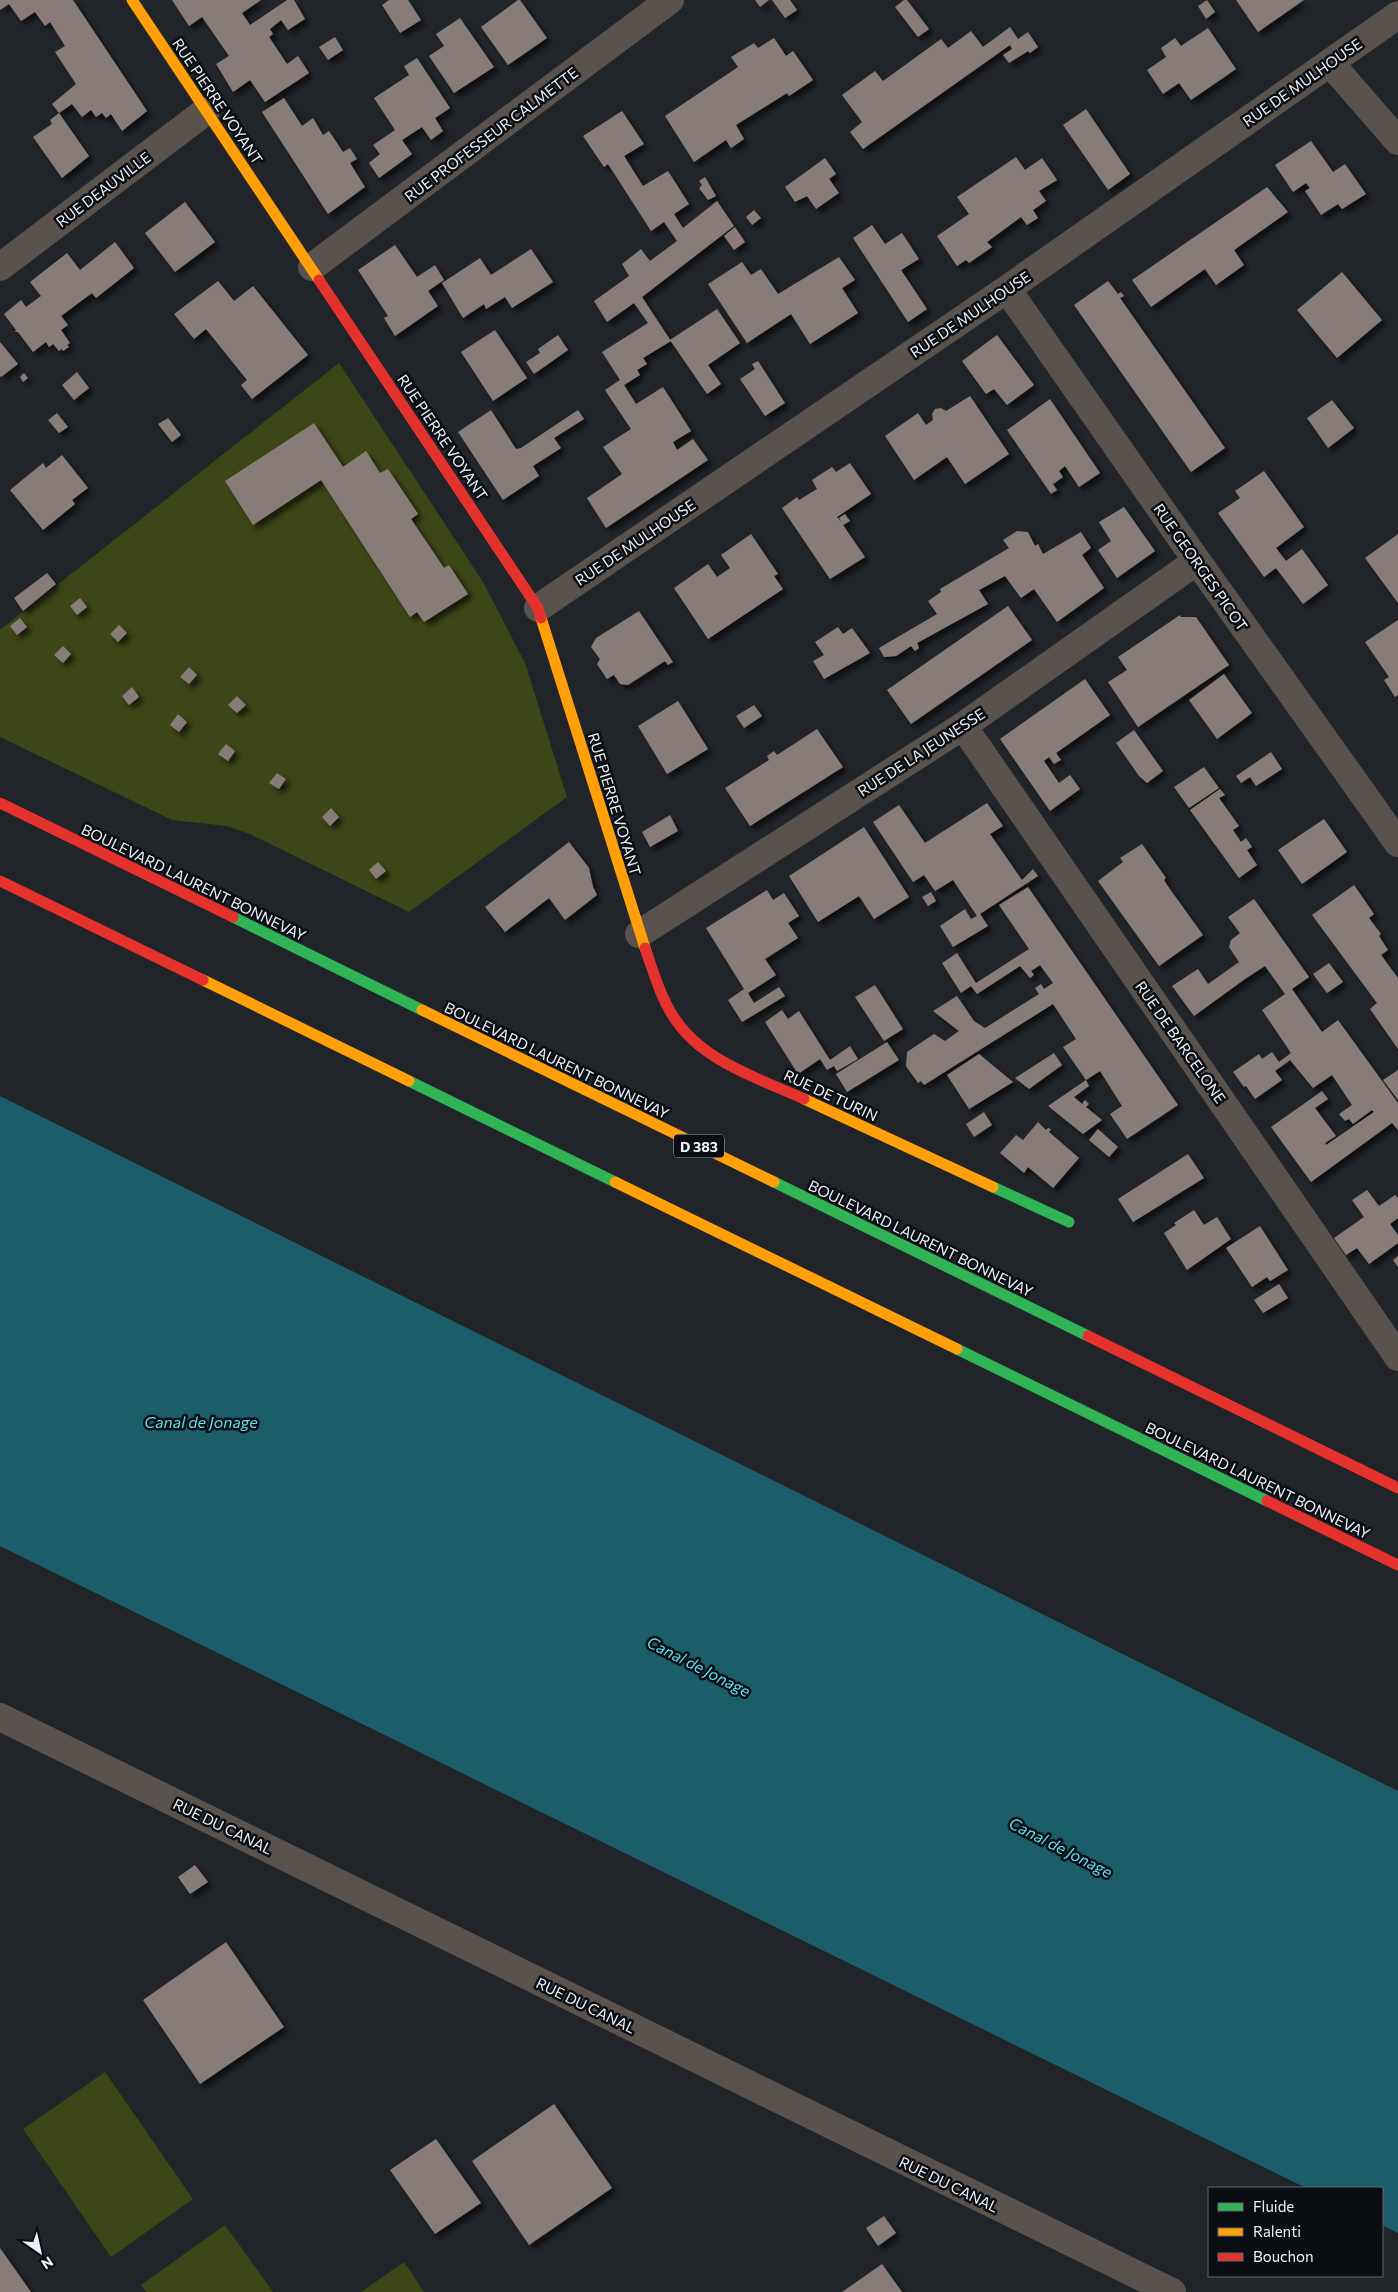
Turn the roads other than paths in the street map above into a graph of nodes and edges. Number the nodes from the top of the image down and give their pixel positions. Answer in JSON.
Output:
{"nodes":[{"id":1,"x":132,"y":0,"type":"edge"},
{"id":2,"x":670,"y":0,"type":"edge"},
{"id":3,"x":1398,"y":15,"type":"edge"},
{"id":4,"x":1330,"y":63,"type":"junction"},
{"id":5,"x":206,"y":111,"type":"junction"},
{"id":6,"x":1398,"y":141,"type":"edge"},
{"id":7,"x":0,"y":267,"type":"edge"},
{"id":8,"x":312,"y":268,"type":"junction"},
{"id":9,"x":1007,"y":289,"type":"junction"},
{"id":10,"x":1197,"y":561,"type":"junction"},
{"id":11,"x":538,"y":608,"type":"junction"},
{"id":12,"x":963,"y":726,"type":"junction"},
{"id":13,"x":0,"y":804,"type":"edge"},
{"id":14,"x":1398,"y":843,"type":"edge"},
{"id":15,"x":0,"y":881,"type":"edge"},
{"id":16,"x":639,"y":934,"type":"junction"},
{"id":17,"x":1069,"y":1222,"type":"dead end"},
{"id":18,"x":1398,"y":1357,"type":"edge"},
{"id":19,"x":1398,"y":1488,"type":"edge"},
{"id":20,"x":1398,"y":1565,"type":"edge"},
{"id":21,"x":0,"y":1717,"type":"edge"},
{"id":22,"x":1169,"y":2291,"type":"edge"}],
"edges":[{"from":1,"to":5,"type":"main road","name":"RUE PIERRE VOYANT"},
{"from":2,"to":8,"type":"street","name":"RUE PROFESSEUR CALMETTE"},
{"from":3,"to":4,"type":"street","name":"RUE DE MULHOUSE"},
{"from":4,"to":6,"type":"street"},
{"from":4,"to":9,"type":"street","name":"RUE DE MULHOUSE"},
{"from":5,"to":7,"type":"street","name":"RUE DEAUVILLE"},
{"from":5,"to":8,"type":"main road","name":"RUE PIERRE VOYANT"},
{"from":8,"to":11,"type":"main road","name":"RUE PIERRE VOYANT"},
{"from":9,"to":10,"type":"street","name":"RUE GEORGES PICOT"},
{"from":9,"to":11,"type":"street","name":"RUE DE MULHOUSE"},
{"from":10,"to":12,"type":"street","name":"RUE DE LA JEUNESSE"},
{"from":10,"to":14,"type":"street","name":"RUE GEORGES PICOT"},
{"from":11,"to":16,"type":"main road","name":"RUE PIERRE VOYANT"},
{"from":12,"to":16,"type":"street","name":"RUE DE LA JEUNESSE"},
{"from":12,"to":18,"type":"street","name":"RUE DE BARCELONE"},
{"from":13,"to":19,"type":"main road","name":"BOULEVARD LAURENT BONNEVAY","number":"D 383"},
{"from":15,"to":20,"type":"main road","name":"BOULEVARD LAURENT BONNEVAY"},
{"from":16,"to":17,"type":"main road","name":"RUE DE TURIN"},
{"from":21,"to":22,"type":"street","name":"RUE DU CANAL"}]}
